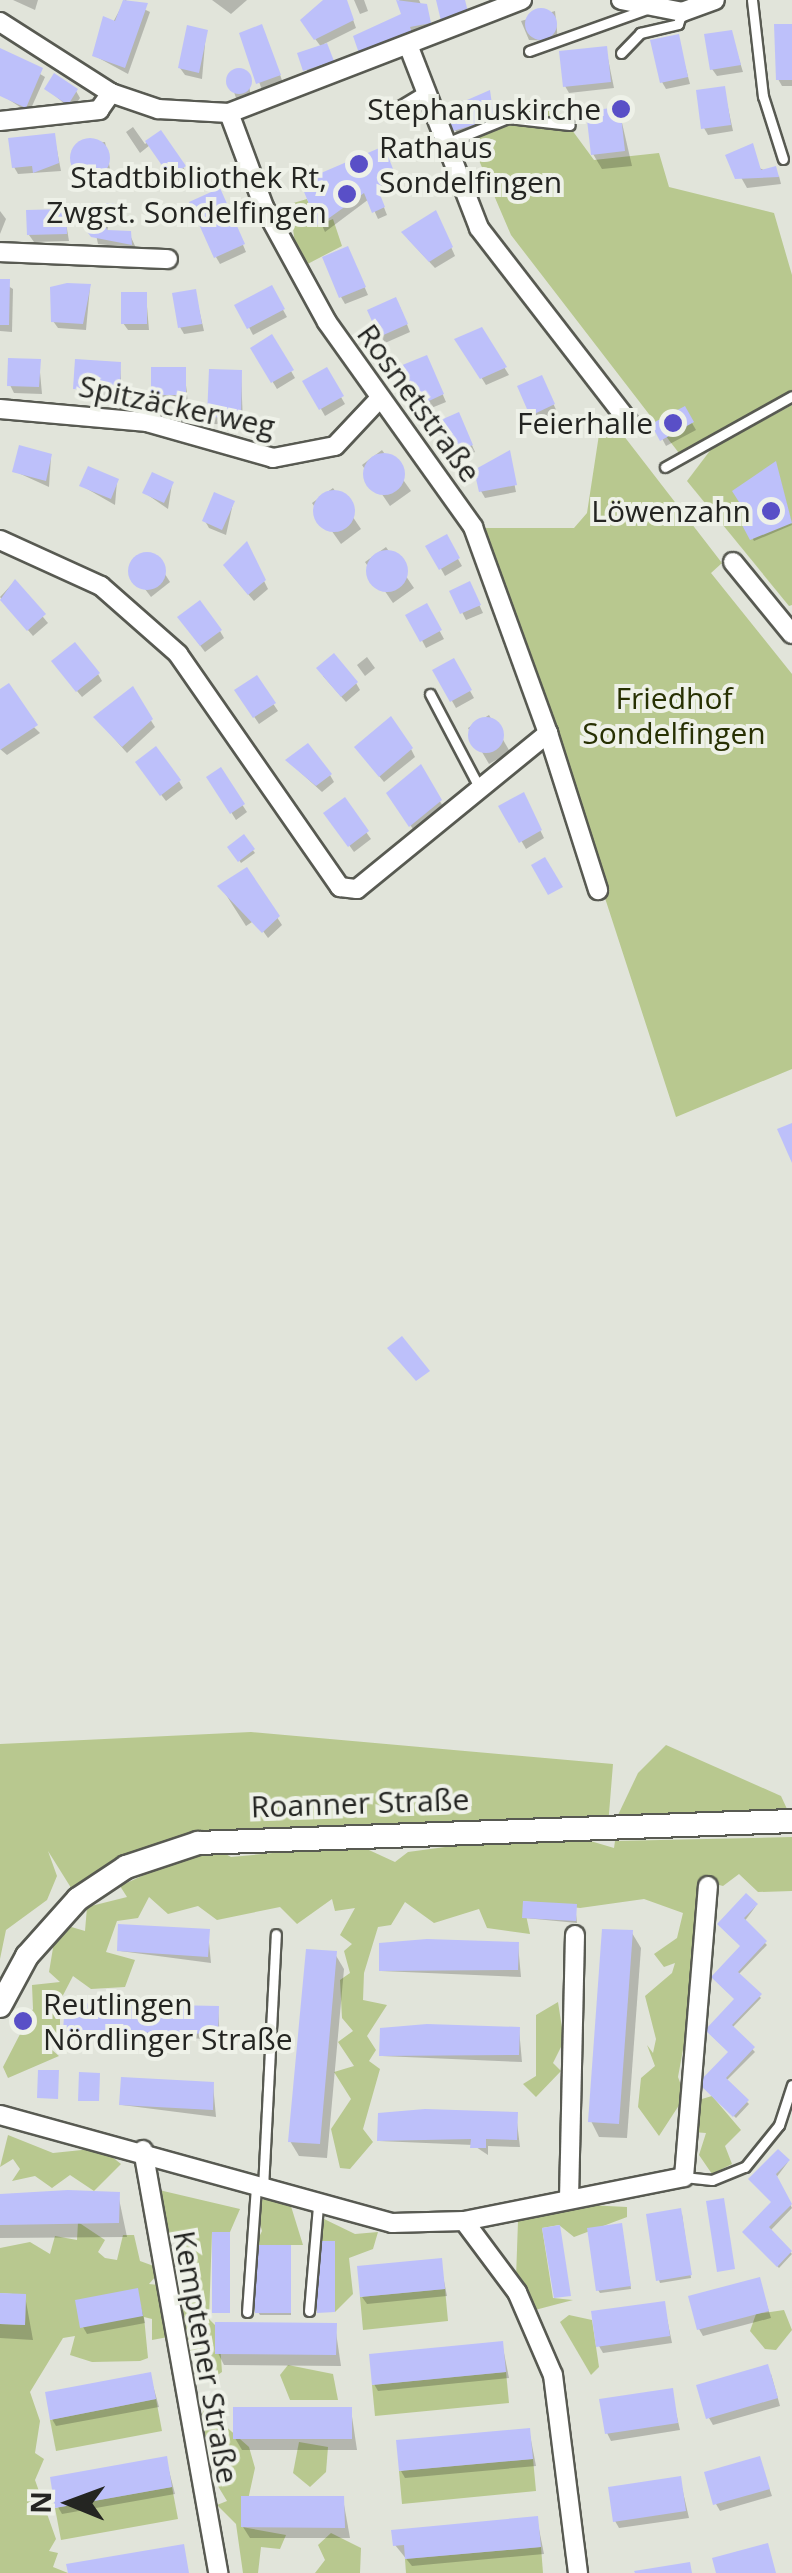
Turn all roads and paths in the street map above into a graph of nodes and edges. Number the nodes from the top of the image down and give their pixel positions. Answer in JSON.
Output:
{"nodes":[{"id":1,"x":522,"y":0,"type":"edge"},
{"id":2,"x":622,"y":0,"type":"edge"},
{"id":3,"x":715,"y":0,"type":"edge"},
{"id":4,"x":752,"y":0,"type":"edge"},
{"id":5,"x":652,"y":6,"type":"junction"},
{"id":6,"x":682,"y":12,"type":"junction"},
{"id":7,"x":0,"y":22,"type":"edge"},
{"id":8,"x":410,"y":50,"type":"junction"},
{"id":9,"x":529,"y":51,"type":"dead end"},
{"id":10,"x":621,"y":53,"type":"dead end"},
{"id":11,"x":111,"y":92,"type":"junction"},
{"id":12,"x":422,"y":93,"type":"junction"},
{"id":13,"x":396,"y":108,"type":"dead end"},
{"id":14,"x":229,"y":113,"type":"junction"},
{"id":15,"x":0,"y":121,"type":"edge"},
{"id":16,"x":570,"y":125,"type":"dead end"},
{"id":17,"x":443,"y":144,"type":"junction"},
{"id":18,"x":783,"y":160,"type":"dead end"},
{"id":19,"x":0,"y":252,"type":"edge"},
{"id":20,"x":168,"y":260,"type":"dead end"},
{"id":21,"x":792,"y":396,"type":"edge"},
{"id":22,"x":380,"y":398,"type":"junction"},
{"id":23,"x":0,"y":409,"type":"edge"},
{"id":24,"x":628,"y":422,"type":"dead end"},
{"id":25,"x":665,"y":467,"type":"dead end"},
{"id":26,"x":0,"y":540,"type":"edge"},
{"id":27,"x":733,"y":562,"type":"dead end"},
{"id":28,"x":790,"y":628,"type":"edge"},
{"id":29,"x":430,"y":694,"type":"dead end"},
{"id":30,"x":548,"y":733,"type":"junction"},
{"id":31,"x":478,"y":785,"type":"junction"},
{"id":32,"x":598,"y":890,"type":"dead end"},
{"id":33,"x":792,"y":1821,"type":"edge"},
{"id":34,"x":708,"y":1886,"type":"dead end"},
{"id":35,"x":276,"y":1934,"type":"dead end"},
{"id":36,"x":576,"y":1935,"type":"dead end"},
{"id":37,"x":0,"y":2006,"type":"edge"},
{"id":38,"x":792,"y":2085,"type":"edge"},
{"id":39,"x":0,"y":2116,"type":"edge"},
{"id":40,"x":143,"y":2150,"type":"junction"},
{"id":41,"x":684,"y":2177,"type":"junction"},
{"id":42,"x":260,"y":2187,"type":"junction"},
{"id":43,"x":568,"y":2199,"type":"junction"},
{"id":44,"x":318,"y":2207,"type":"junction"},
{"id":45,"x":464,"y":2220,"type":"junction"},
{"id":46,"x":308,"y":2311,"type":"dead end"},
{"id":47,"x":247,"y":2312,"type":"dead end"},
{"id":48,"x":218,"y":2573,"type":"edge"},
{"id":49,"x":578,"y":2573,"type":"edge"}],
"edges":[{"from":1,"to":8,"type":"street"},
{"from":2,"to":5,"type":"street"},
{"from":3,"to":6,"type":"street"},
{"from":4,"to":18,"type":"lane"},
{"from":5,"to":6,"type":"street"},
{"from":5,"to":9,"type":"lane"},
{"from":6,"to":10,"type":"lane"},
{"from":7,"to":11,"type":"street"},
{"from":8,"to":12,"type":"street"},
{"from":8,"to":14,"type":"street"},
{"from":11,"to":14,"type":"street"},
{"from":11,"to":15,"type":"street"},
{"from":12,"to":13,"type":"lane"},
{"from":12,"to":17,"type":"street"},
{"from":14,"to":22,"type":"street","name":"Rosnetstraße"},
{"from":16,"to":17,"type":"lane"},
{"from":17,"to":24,"type":"street"},
{"from":19,"to":20,"type":"street"},
{"from":21,"to":25,"type":"lane"},
{"from":22,"to":23,"type":"street","name":"Spitzäckerweg"},
{"from":22,"to":30,"type":"street","name":"Rosnetstraße"},
{"from":26,"to":31,"type":"street"},
{"from":27,"to":28,"type":"street"},
{"from":29,"to":31,"type":"lane"},
{"from":30,"to":31,"type":"street"},
{"from":30,"to":32,"type":"street","name":"Rosnetstraße"},
{"from":33,"to":37,"type":"street","name":"Roanner Straße"},
{"from":34,"to":41,"type":"street"},
{"from":35,"to":42,"type":"lane"},
{"from":36,"to":43,"type":"street"},
{"from":38,"to":41,"type":"lane"},
{"from":39,"to":40,"type":"street"},
{"from":40,"to":42,"type":"street"},
{"from":40,"to":48,"type":"street","name":"Kemptener Straße"},
{"from":41,"to":43,"type":"street"},
{"from":42,"to":44,"type":"street"},
{"from":42,"to":47,"type":"lane"},
{"from":43,"to":45,"type":"street"},
{"from":44,"to":45,"type":"street"},
{"from":44,"to":46,"type":"lane"},
{"from":45,"to":49,"type":"street"}]}
